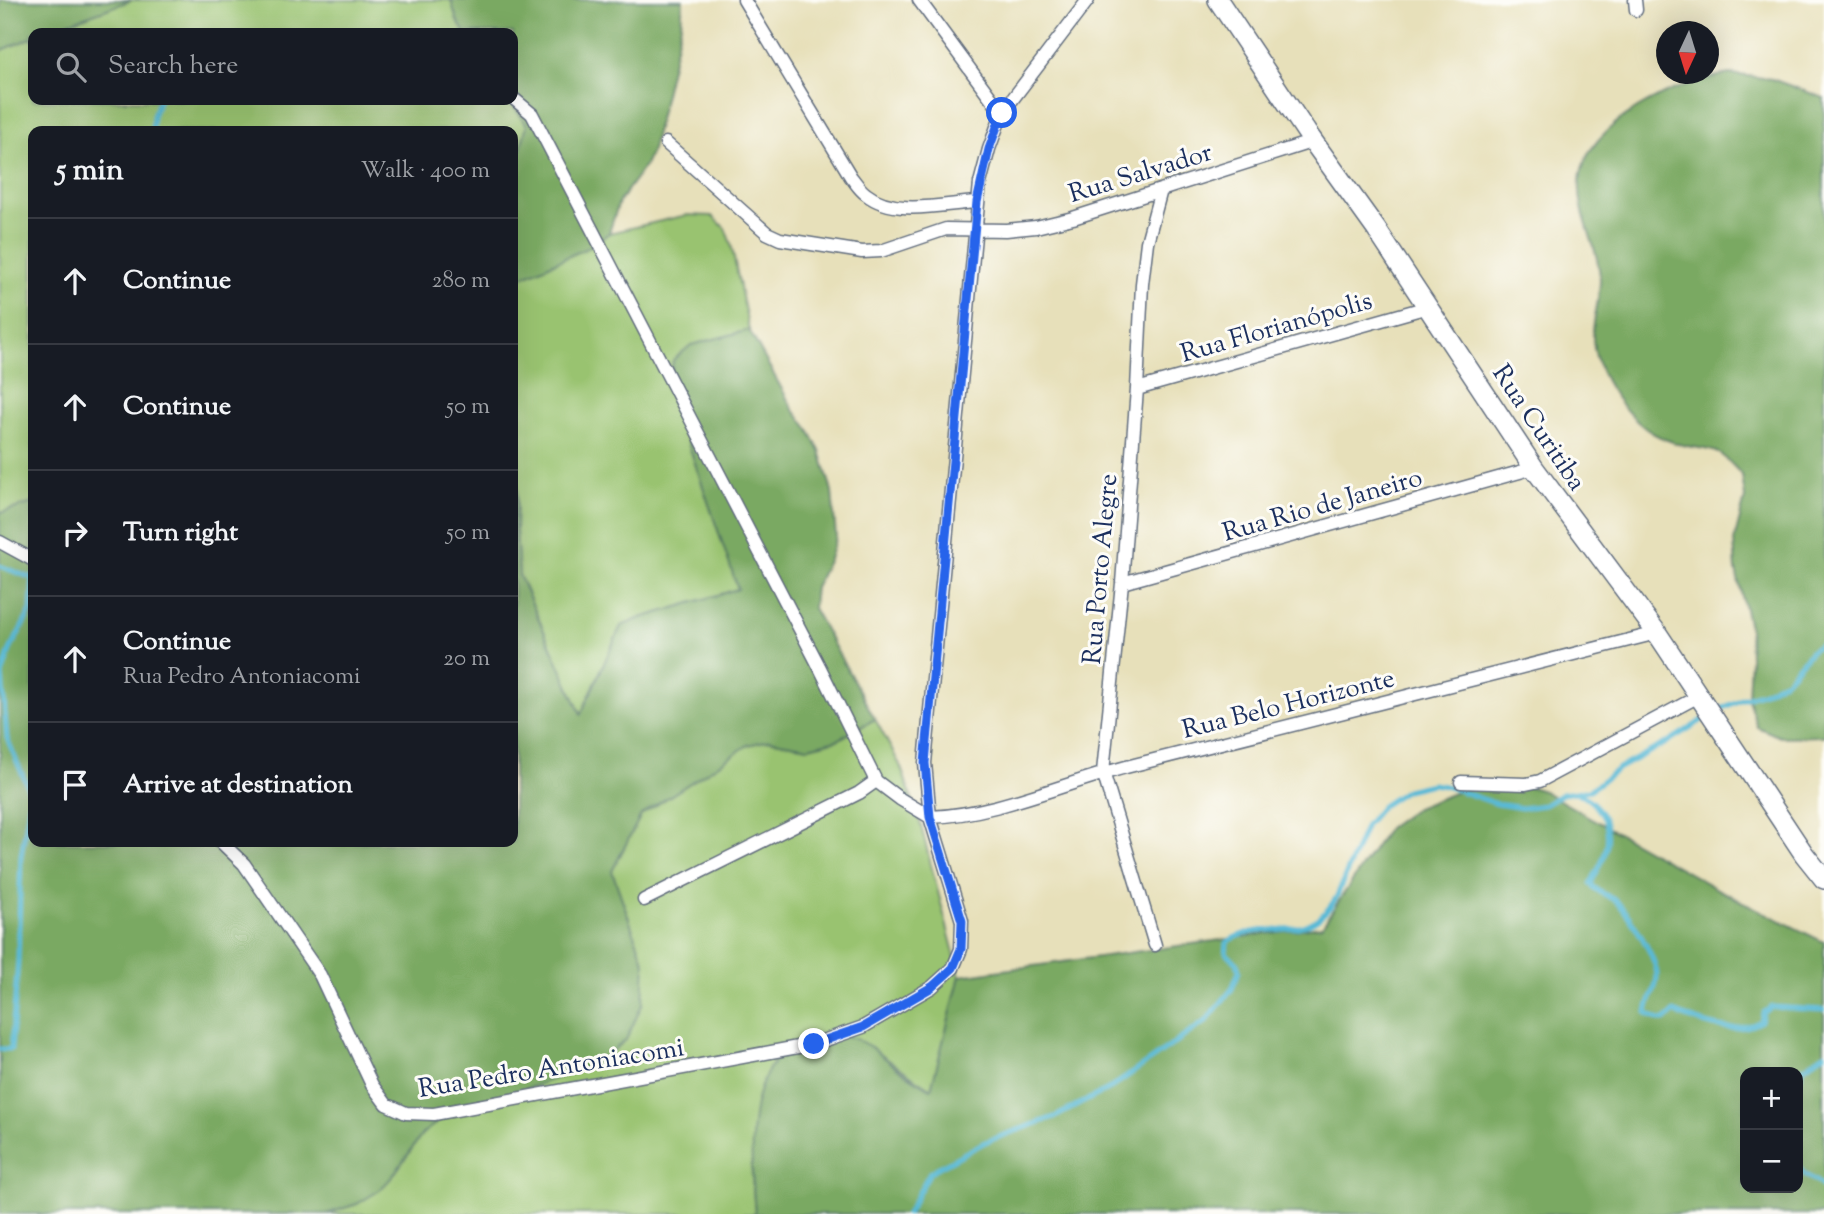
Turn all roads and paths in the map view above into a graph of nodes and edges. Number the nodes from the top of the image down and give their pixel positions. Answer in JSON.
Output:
{"nodes":[{"id":1,"x":744,"y":0,"type":"edge"},
{"id":2,"x":919,"y":0,"type":"edge"},
{"id":3,"x":1088,"y":0,"type":"edge"},
{"id":4,"x":1218,"y":0,"type":"edge"},
{"id":5,"x":518,"y":102,"type":"edge"},
{"id":6,"x":1002,"y":113,"type":"junction"},
{"id":7,"x":1314,"y":141,"type":"junction"},
{"id":8,"x":666,"y":144,"type":"dead end"},
{"id":9,"x":1161,"y":190,"type":"junction"},
{"id":10,"x":977,"y":202,"type":"junction"},
{"id":11,"x":976,"y":229,"type":"junction"},
{"id":12,"x":1428,"y":307,"type":"junction"},
{"id":13,"x":1137,"y":389,"type":"junction"},
{"id":14,"x":1534,"y":468,"type":"junction"},
{"id":15,"x":0,"y":542,"type":"edge"},
{"id":16,"x":28,"y":557,"type":"edge"},
{"id":17,"x":1122,"y":583,"type":"junction"},
{"id":18,"x":1657,"y":633,"type":"junction"},
{"id":19,"x":1699,"y":696,"type":"junction"},
{"id":20,"x":1103,"y":772,"type":"junction"},
{"id":21,"x":876,"y":781,"type":"junction"},
{"id":22,"x":1461,"y":782,"type":"dead end"},
{"id":23,"x":930,"y":817,"type":"junction"},
{"id":24,"x":226,"y":847,"type":"edge"},
{"id":25,"x":1824,"y":879,"type":"edge"},
{"id":26,"x":644,"y":900,"type":"dead end"},
{"id":27,"x":1155,"y":945,"type":"dead end"}],
"edges":[{"from":1,"to":10,"type":"street"},
{"from":2,"to":6,"type":"street"},
{"from":3,"to":6,"type":"street","name":"Rua Pedro Antoniacomi"},
{"from":4,"to":7,"type":"street","name":"Rua Curitiba"},
{"from":5,"to":21,"type":"street"},
{"from":6,"to":10,"type":"street","name":"Rua Pedro Antoniacomi"},
{"from":7,"to":9,"type":"street","name":"Rua Salvador"},
{"from":7,"to":12,"type":"street","name":"Rua Curitiba"},
{"from":8,"to":11,"type":"street","name":"Rua Salvador"},
{"from":9,"to":11,"type":"street","name":"Rua Salvador"},
{"from":9,"to":13,"type":"street","name":"Rua Porto Alegre"},
{"from":10,"to":11,"type":"street","name":"Rua Pedro Antoniacomi"},
{"from":11,"to":23,"type":"street","name":"Rua Pedro Antoniacomi"},
{"from":12,"to":13,"type":"street","name":"Rua Florianópolis"},
{"from":12,"to":14,"type":"street","name":"Rua Curitiba"},
{"from":13,"to":17,"type":"street","name":"Rua Porto Alegre"},
{"from":14,"to":17,"type":"street","name":"Rua Rio de Janeiro"},
{"from":14,"to":18,"type":"street","name":"Rua Curitiba"},
{"from":15,"to":16,"type":"street"},
{"from":17,"to":20,"type":"street","name":"Rua Porto Alegre"},
{"from":18,"to":19,"type":"street","name":"Rua Curitiba"},
{"from":18,"to":20,"type":"street","name":"Rua Belo Horizonte"},
{"from":19,"to":22,"type":"street"},
{"from":19,"to":25,"type":"street","name":"Rua Curitiba"},
{"from":20,"to":23,"type":"street","name":"Rua Belo Horizonte"},
{"from":20,"to":27,"type":"street","name":"Rua Porto Alegre"},
{"from":21,"to":23,"type":"street"},
{"from":21,"to":26,"type":"street"},
{"from":23,"to":24,"type":"street","name":"Rua Pedro Antoniacomi"}]}
